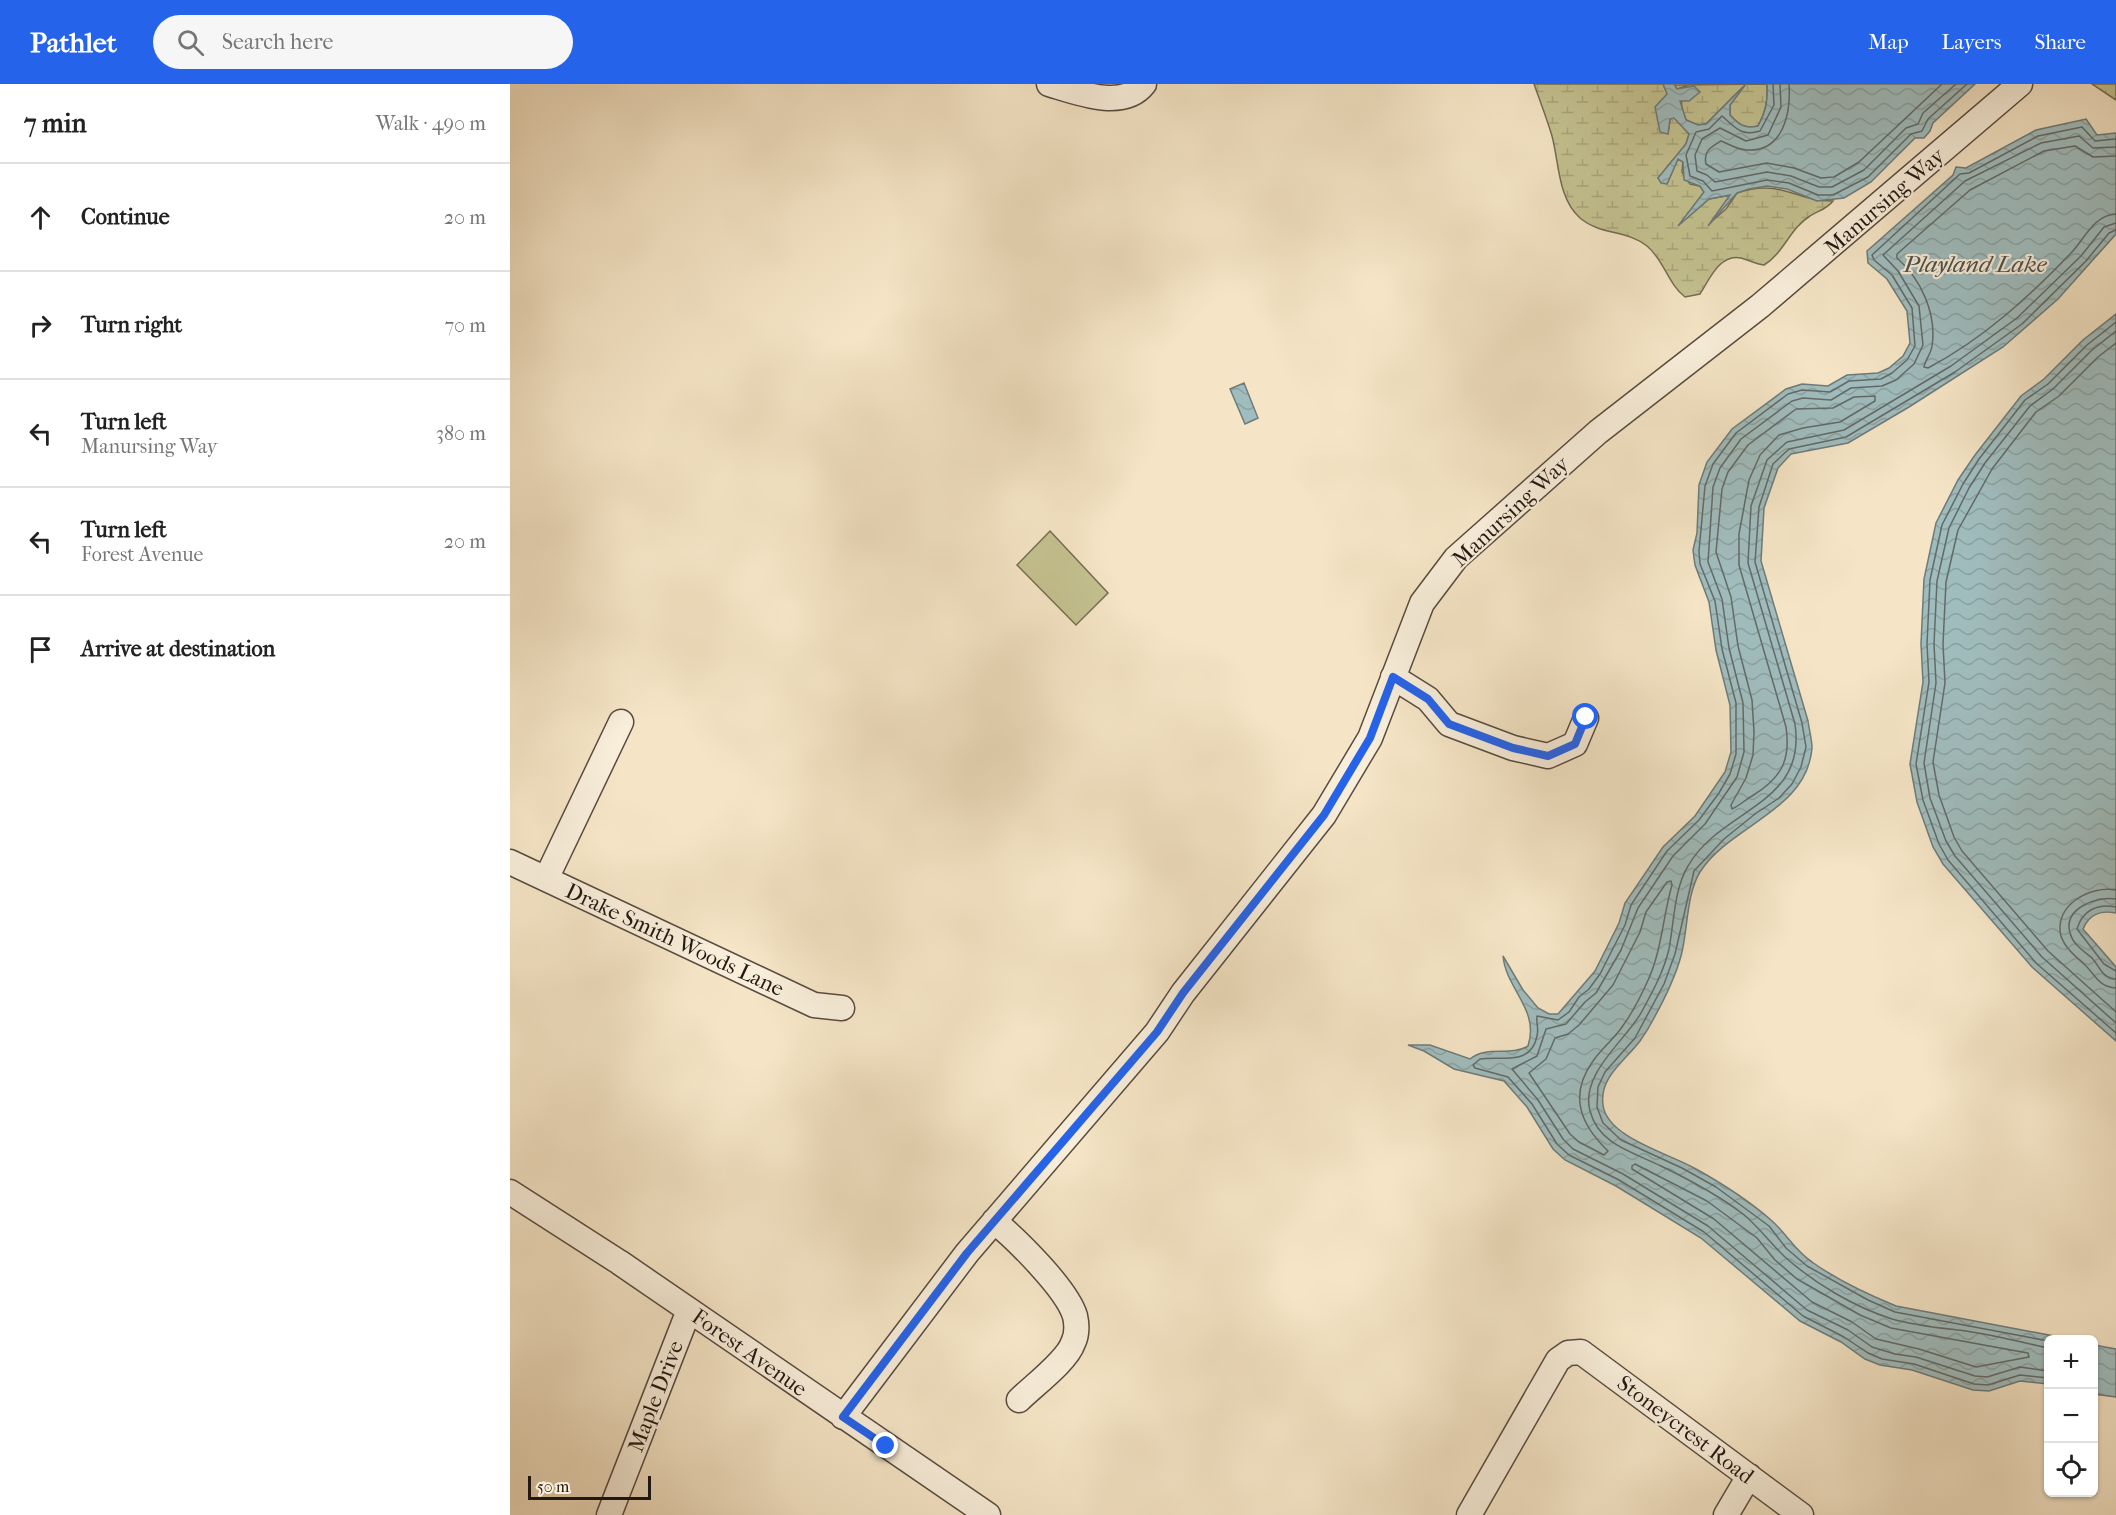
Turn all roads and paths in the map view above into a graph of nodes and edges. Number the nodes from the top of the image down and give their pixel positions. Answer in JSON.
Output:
{"nodes":[{"id":1,"x":1049,"y":84,"type":"edge"},
{"id":2,"x":1144,"y":84,"type":"edge"},
{"id":3,"x":2020,"y":84,"type":"edge"},
{"id":4,"x":1393,"y":677,"type":"junction"},
{"id":5,"x":1586,"y":717,"type":"dead end"},
{"id":6,"x":621,"y":722,"type":"dead end"},
{"id":7,"x":510,"y":862,"type":"edge"},
{"id":8,"x":546,"y":879,"type":"junction"},
{"id":9,"x":842,"y":1008,"type":"dead end"},
{"id":10,"x":510,"y":1192,"type":"edge"},
{"id":11,"x":994,"y":1221,"type":"junction"},
{"id":12,"x":689,"y":1310,"type":"junction"},
{"id":13,"x":1019,"y":1400,"type":"dead end"},
{"id":14,"x":843,"y":1417,"type":"junction"},
{"id":15,"x":1749,"y":1476,"type":"junction"},
{"id":16,"x":609,"y":1515,"type":"edge"},
{"id":17,"x":988,"y":1515,"type":"edge"},
{"id":18,"x":1469,"y":1515,"type":"edge"},
{"id":19,"x":1726,"y":1515,"type":"edge"},
{"id":20,"x":1801,"y":1515,"type":"edge"}],
"edges":[{"from":1,"to":2,"type":"street"},
{"from":3,"to":4,"type":"street","name":"Manursing Way"},
{"from":4,"to":5,"type":"street"},
{"from":4,"to":11,"type":"street","name":"Manursing Way"},
{"from":6,"to":8,"type":"street"},
{"from":7,"to":8,"type":"street","name":"Drake Smith Woods Lane"},
{"from":8,"to":9,"type":"street","name":"Drake Smith Woods Lane"},
{"from":10,"to":12,"type":"street","name":"Forest Avenue"},
{"from":11,"to":13,"type":"street"},
{"from":11,"to":14,"type":"street","name":"Manursing Way"},
{"from":12,"to":14,"type":"street","name":"Forest Avenue"},
{"from":12,"to":16,"type":"street","name":"Maple Drive"},
{"from":14,"to":17,"type":"street","name":"Forest Avenue"},
{"from":15,"to":18,"type":"street","name":"Stoneycrest Road"},
{"from":15,"to":19,"type":"street"},
{"from":15,"to":20,"type":"street","name":"Stoneycrest Road"}]}
